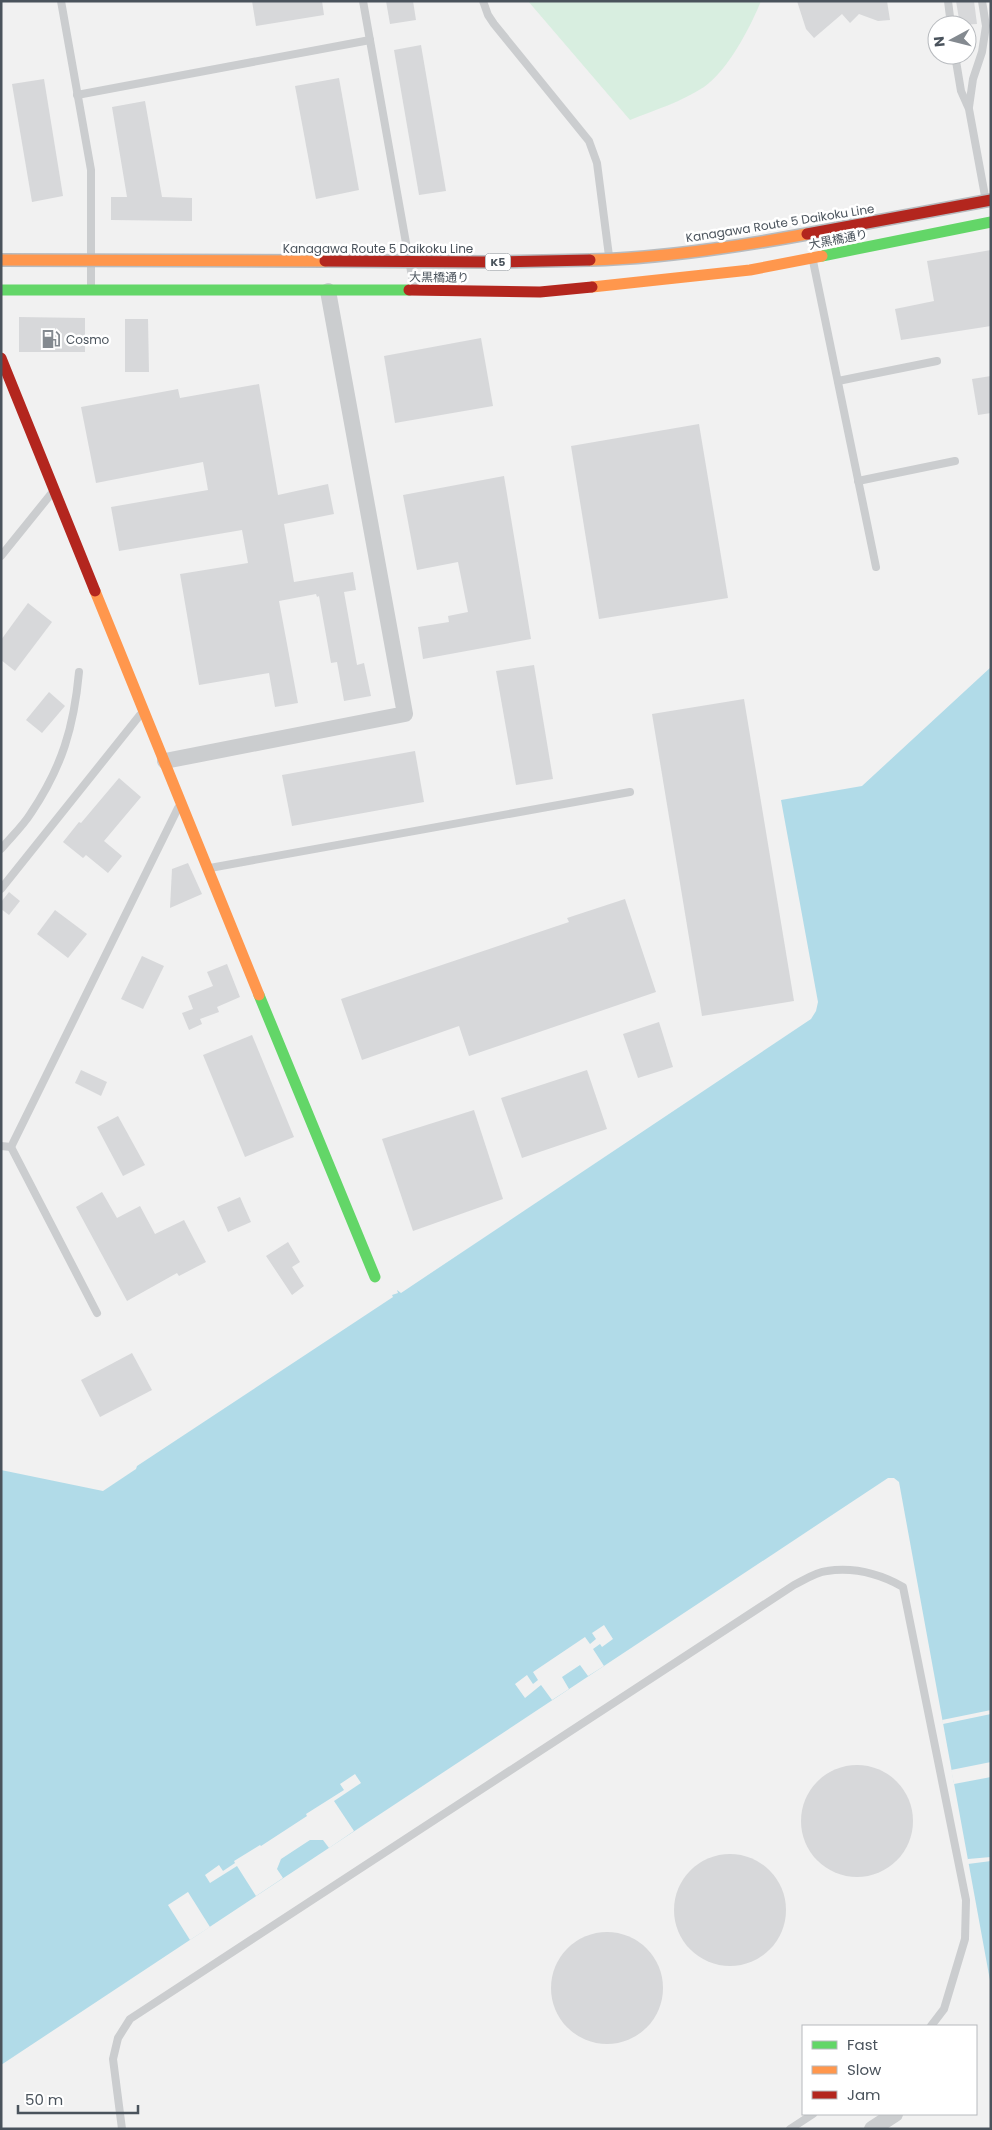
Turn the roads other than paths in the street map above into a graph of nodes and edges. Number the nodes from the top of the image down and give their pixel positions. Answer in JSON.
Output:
{"nodes":[{"id":1,"x":61,"y":1,"type":"edge"},
{"id":2,"x":363,"y":1,"type":"edge"},
{"id":3,"x":483,"y":1,"type":"edge"},
{"id":4,"x":948,"y":1,"type":"edge"},
{"id":5,"x":982,"y":1,"type":"edge"},
{"id":6,"x":950,"y":15,"type":"edge"},
{"id":7,"x":370,"y":40,"type":"junction"},
{"id":8,"x":957,"y":65,"type":"edge"},
{"id":9,"x":78,"y":95,"type":"junction"},
{"id":10,"x":969,"y":109,"type":"junction"},
{"id":11,"x":991,"y":193,"type":"edge"},
{"id":12,"x":990,"y":212,"type":"edge"},
{"id":13,"x":1,"y":252,"type":"edge"},
{"id":14,"x":813,"y":258,"type":"junction"},
{"id":15,"x":1,"y":260,"type":"edge"},
{"id":16,"x":411,"y":267,"type":"junction"},
{"id":17,"x":1,"y":269,"type":"edge"},
{"id":18,"x":91,"y":270,"type":"junction"},
{"id":19,"x":612,"y":275,"type":"junction"},
{"id":20,"x":1,"y":290,"type":"edge"},
{"id":21,"x":415,"y":290,"type":"junction"},
{"id":22,"x":91,"y":291,"type":"junction"},
{"id":23,"x":328,"y":291,"type":"junction"},
{"id":24,"x":1,"y":358,"type":"edge"},
{"id":25,"x":937,"y":361,"type":"dead end"},
{"id":26,"x":838,"y":381,"type":"junction"},
{"id":27,"x":955,"y":461,"type":"dead end"},
{"id":28,"x":858,"y":481,"type":"junction"},
{"id":29,"x":54,"y":491,"type":"junction"},
{"id":30,"x":1,"y":556,"type":"edge"},
{"id":31,"x":876,"y":567,"type":"dead end"},
{"id":32,"x":80,"y":672,"type":"dead end"},
{"id":33,"x":143,"y":712,"type":"junction"},
{"id":34,"x":165,"y":761,"type":"junction"},
{"id":35,"x":630,"y":792,"type":"dead end"},
{"id":36,"x":181,"y":802,"type":"junction"},
{"id":37,"x":1,"y":848,"type":"edge"},
{"id":38,"x":208,"y":868,"type":"junction"},
{"id":39,"x":1,"y":889,"type":"edge"},
{"id":40,"x":1,"y":1146,"type":"edge"},
{"id":41,"x":11,"y":1147,"type":"junction"},
{"id":42,"x":375,"y":1277,"type":"dead end"},
{"id":43,"x":97,"y":1312,"type":"dead end"},
{"id":44,"x":932,"y":2025,"type":"edge"},
{"id":45,"x":811,"y":2115,"type":"edge"},
{"id":46,"x":893,"y":2115,"type":"edge"},
{"id":47,"x":122,"y":2129,"type":"edge"},
{"id":48,"x":790,"y":2129,"type":"edge"},
{"id":49,"x":872,"y":2129,"type":"edge"}],
"edges":[{"from":1,"to":9,"type":"lane"},
{"from":2,"to":7,"type":"lane"},
{"from":3,"to":19,"type":"lane"},
{"from":4,"to":6,"type":"lane"},
{"from":5,"to":10,"type":"lane"},
{"from":7,"to":9,"type":"lane"},
{"from":7,"to":16,"type":"lane"},
{"from":8,"to":10,"type":"lane"},
{"from":9,"to":18,"type":"lane"},
{"from":10,"to":12,"type":"lane"},
{"from":11,"to":13,"type":"main road","name":"Kanagawa Route 5 Daikoku Line","number":"K5"},
{"from":12,"to":14,"type":"main road","name":"大黒橋通り"},
{"from":12,"to":15,"type":"main road","name":"Kanagawa Route 5 Daikoku Line","number":"K5","bridge":true},
{"from":12,"to":19,"type":"main road","name":"大黒橋通り"},
{"from":14,"to":19,"type":"main road","name":"大黒橋通り"},
{"from":14,"to":26,"type":"lane"},
{"from":16,"to":18,"type":"main road","name":"大黒橋通り"},
{"from":16,"to":19,"type":"main road","name":"大黒橋通り"},
{"from":16,"to":21,"type":"lane"},
{"from":17,"to":18,"type":"main road","name":"大黒橋通り"},
{"from":18,"to":22,"type":"lane"},
{"from":19,"to":21,"type":"main road","name":"大黒橋通り"},
{"from":20,"to":22,"type":"main road","name":"大黒橋通り"},
{"from":21,"to":23,"type":"main road","name":"大黒橋通り"},
{"from":22,"to":23,"type":"main road","name":"大黒橋通り"},
{"from":23,"to":34,"type":"street"},
{"from":24,"to":29,"type":"main road"},
{"from":25,"to":26,"type":"lane"},
{"from":26,"to":28,"type":"lane"},
{"from":27,"to":28,"type":"lane"},
{"from":28,"to":31,"type":"lane"},
{"from":29,"to":30,"type":"lane"},
{"from":29,"to":33,"type":"main road"},
{"from":32,"to":37,"type":"lane"},
{"from":33,"to":34,"type":"main road"},
{"from":33,"to":39,"type":"lane"},
{"from":34,"to":36,"type":"main road"},
{"from":35,"to":38,"type":"lane"},
{"from":36,"to":38,"type":"main road"},
{"from":36,"to":41,"type":"lane"},
{"from":38,"to":42,"type":"main road"},
{"from":40,"to":41,"type":"lane"},
{"from":41,"to":43,"type":"lane"},
{"from":44,"to":47,"type":"lane"},
{"from":45,"to":48,"type":"lane"},
{"from":46,"to":49,"type":"street"}]}
